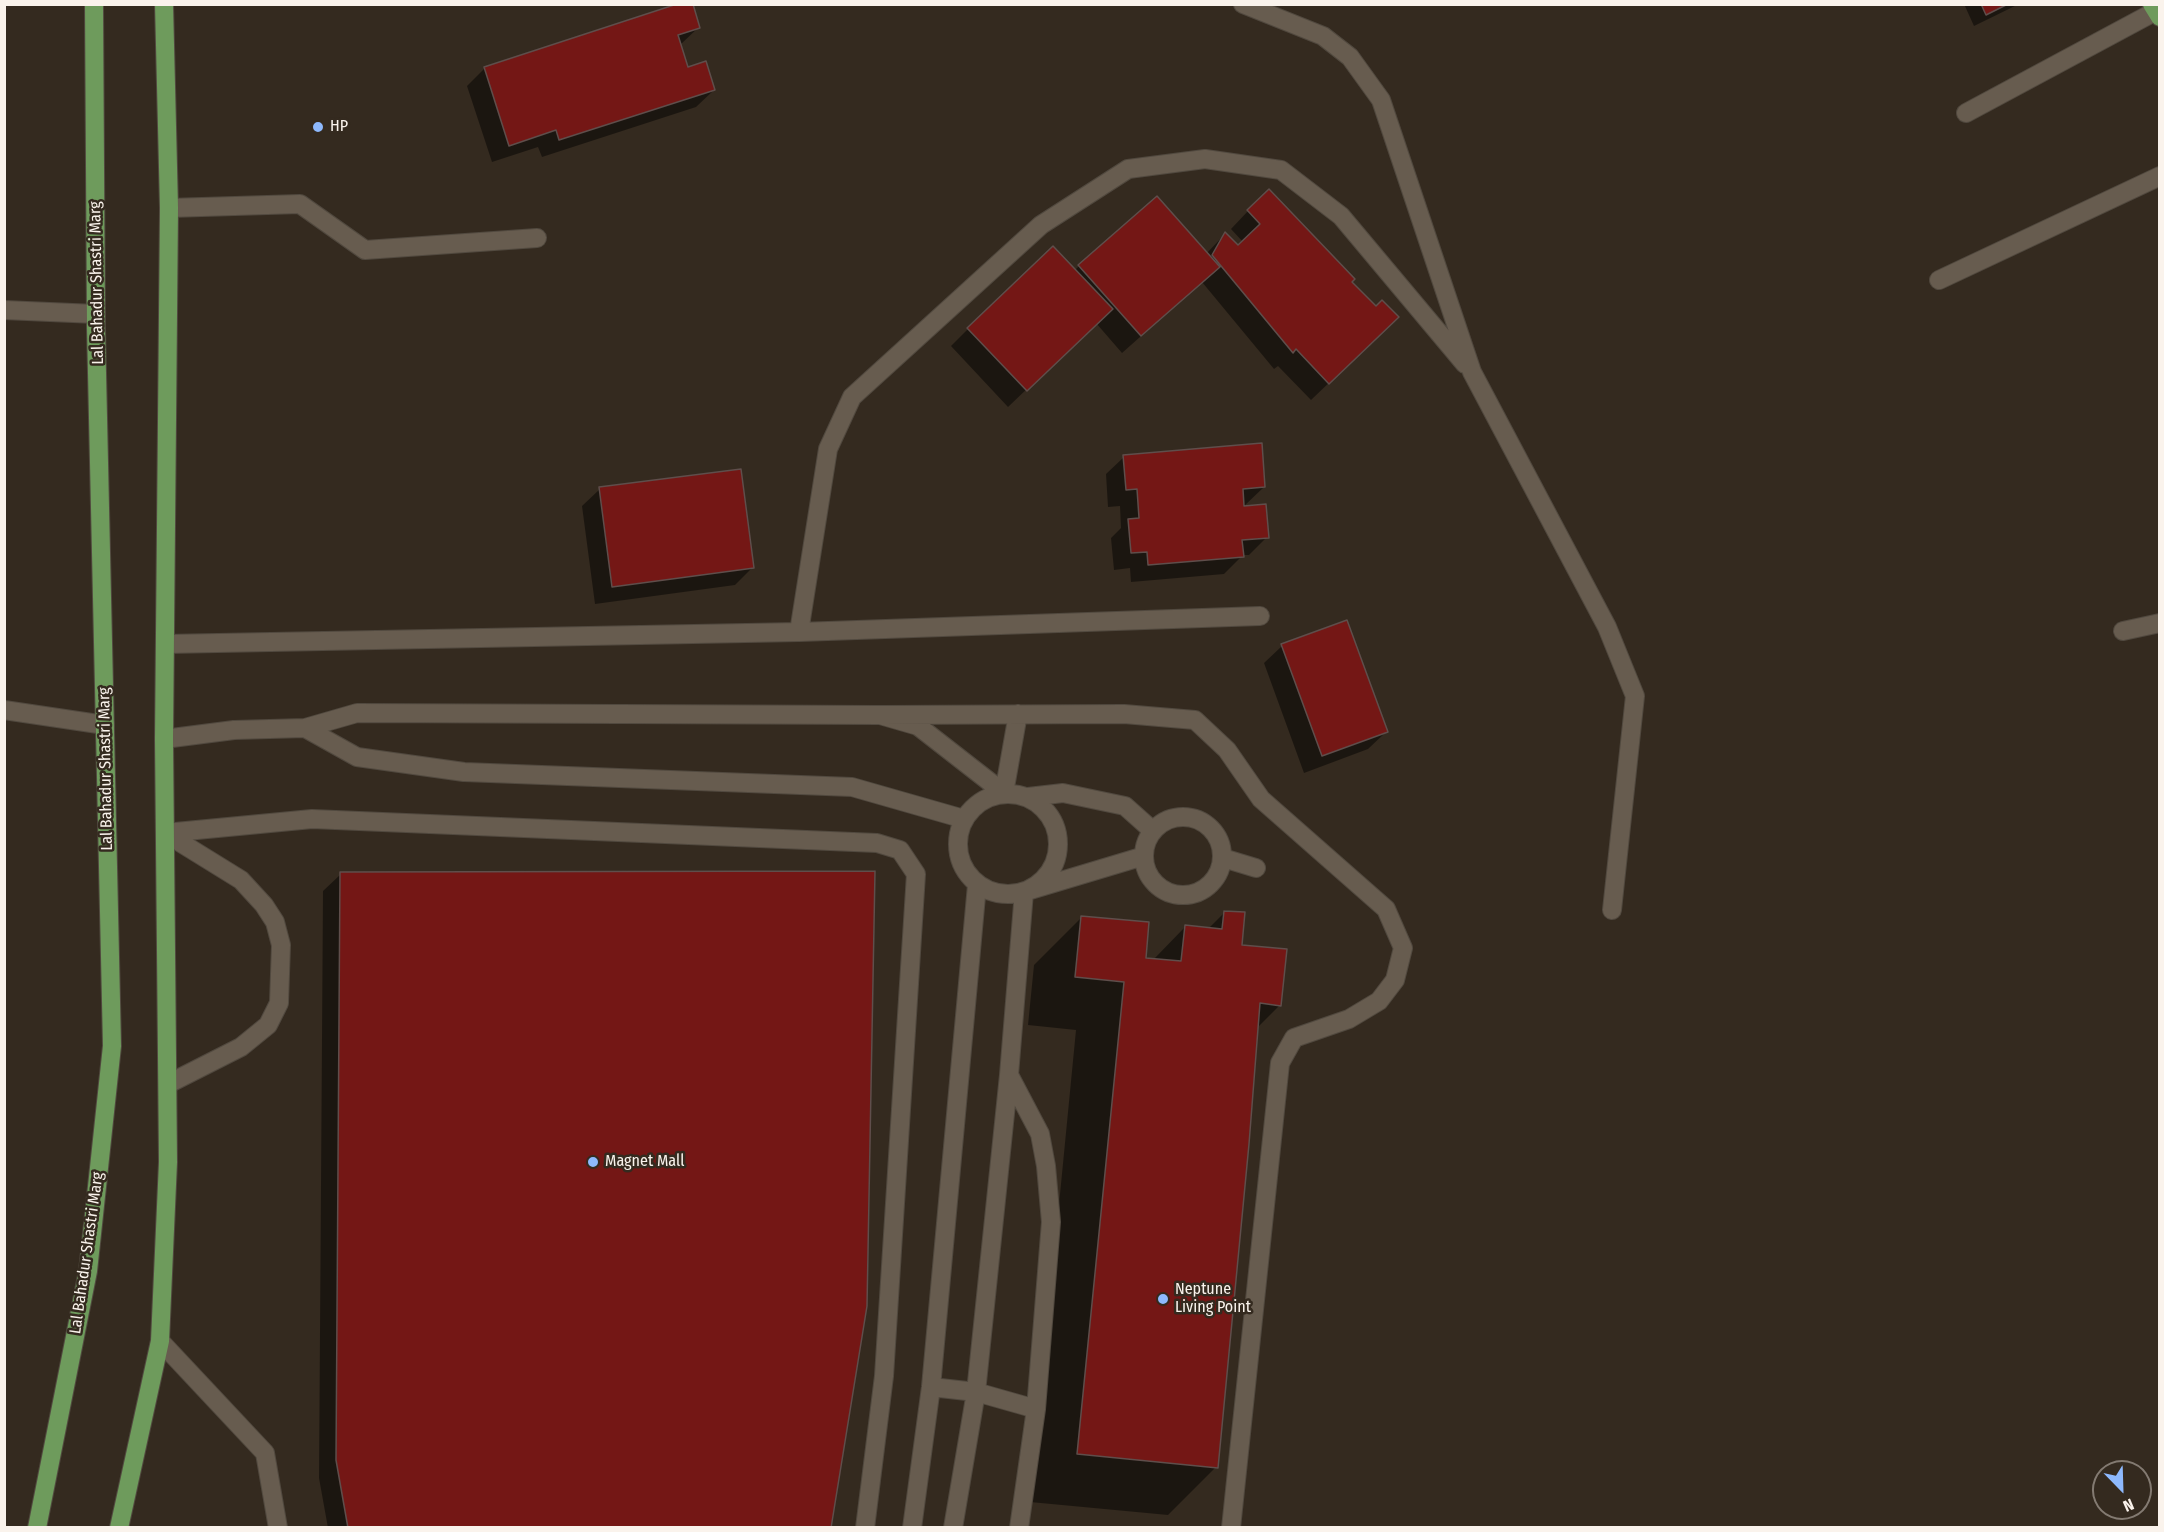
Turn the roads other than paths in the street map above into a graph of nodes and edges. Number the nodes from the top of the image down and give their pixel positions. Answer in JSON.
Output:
{"nodes":[{"id":1,"x":94,"y":4,"type":"edge"},
{"id":2,"x":164,"y":4,"type":"edge"},
{"id":3,"x":1243,"y":4,"type":"edge"},
{"id":4,"x":2156,"y":11,"type":"edge"},
{"id":5,"x":1966,"y":113,"type":"dead end"},
{"id":6,"x":2160,"y":176,"type":"edge"},
{"id":7,"x":169,"y":208,"type":"junction"},
{"id":8,"x":537,"y":238,"type":"dead end"},
{"id":9,"x":1939,"y":280,"type":"dead end"},
{"id":10,"x":4,"y":310,"type":"edge"},
{"id":11,"x":96,"y":314,"type":"junction"},
{"id":12,"x":1472,"y":372,"type":"junction"},
{"id":13,"x":1260,"y":615,"type":"dead end"},
{"id":14,"x":2160,"y":623,"type":"edge"},
{"id":15,"x":2123,"y":631,"type":"dead end"},
{"id":16,"x":799,"y":632,"type":"junction"},
{"id":17,"x":165,"y":644,"type":"junction"},
{"id":18,"x":4,"y":710,"type":"edge"},
{"id":19,"x":1018,"y":714,"type":"junction"},
{"id":20,"x":880,"y":715,"type":"junction"},
{"id":21,"x":105,"y":725,"type":"junction"},
{"id":22,"x":305,"y":728,"type":"junction"},
{"id":23,"x":164,"y":739,"type":"junction"},
{"id":24,"x":1004,"y":793,"type":"junction"},
{"id":25,"x":1028,"y":797,"type":"junction"},
{"id":26,"x":964,"y":819,"type":"junction"},
{"id":27,"x":1153,"y":831,"type":"junction"},
{"id":28,"x":165,"y":833,"type":"junction"},
{"id":29,"x":1144,"y":856,"type":"junction"},
{"id":30,"x":1223,"y":858,"type":"junction"},
{"id":31,"x":1256,"y":868,"type":"dead end"},
{"id":32,"x":977,"y":885,"type":"junction"},
{"id":33,"x":1024,"y":892,"type":"junction"},
{"id":34,"x":1612,"y":910,"type":"dead end"},
{"id":35,"x":1009,"y":1075,"type":"junction"},
{"id":36,"x":168,"y":1084,"type":"junction"},
{"id":37,"x":160,"y":1341,"type":"junction"},
{"id":38,"x":932,"y":1387,"type":"junction"},
{"id":39,"x":976,"y":1392,"type":"junction"},
{"id":40,"x":1036,"y":1409,"type":"junction"},
{"id":41,"x":37,"y":1527,"type":"edge"},
{"id":42,"x":119,"y":1527,"type":"edge"},
{"id":43,"x":278,"y":1527,"type":"edge"},
{"id":44,"x":865,"y":1527,"type":"edge"},
{"id":45,"x":912,"y":1527,"type":"edge"},
{"id":46,"x":953,"y":1527,"type":"edge"},
{"id":47,"x":1019,"y":1527,"type":"edge"},
{"id":48,"x":1231,"y":1527,"type":"edge"}],
"edges":[{"from":1,"to":11,"type":"main road","name":"Lal Bahadur Shastri Marg"},
{"from":2,"to":7,"type":"main road"},
{"from":3,"to":12,"type":"street"},
{"from":4,"to":5,"type":"street"},
{"from":6,"to":9,"type":"street"},
{"from":7,"to":8,"type":"street"},
{"from":7,"to":17,"type":"main road"},
{"from":10,"to":11,"type":"street"},
{"from":11,"to":21,"type":"main road","name":"Lal Bahadur Shastri Marg"},
{"from":12,"to":16,"type":"street"},
{"from":12,"to":34,"type":"street"},
{"from":13,"to":16,"type":"street"},
{"from":14,"to":15,"type":"street"},
{"from":16,"to":17,"type":"street"},
{"from":17,"to":23,"type":"main road"},
{"from":18,"to":21,"type":"street"},
{"from":19,"to":20,"type":"street"},
{"from":19,"to":24,"type":"street"},
{"from":19,"to":48,"type":"street"},
{"from":20,"to":22,"type":"street"},
{"from":20,"to":24,"type":"street"},
{"from":21,"to":41,"type":"main road","name":"Lal Bahadur Shastri Marg"},
{"from":22,"to":23,"type":"street"},
{"from":22,"to":26,"type":"street"},
{"from":23,"to":28,"type":"main road"},
{"from":24,"to":25,"type":"street"},
{"from":24,"to":26,"type":"street"},
{"from":25,"to":27,"type":"street"},
{"from":25,"to":33,"type":"street"},
{"from":26,"to":32,"type":"street"},
{"from":27,"to":29,"type":"street"},
{"from":27,"to":30,"type":"street"},
{"from":28,"to":36,"type":"main road"},
{"from":28,"to":36,"type":"street"},
{"from":28,"to":44,"type":"street"},
{"from":29,"to":30,"type":"street"},
{"from":29,"to":33,"type":"street"},
{"from":30,"to":31,"type":"street"},
{"from":32,"to":33,"type":"street"},
{"from":32,"to":38,"type":"street"},
{"from":33,"to":35,"type":"street"},
{"from":35,"to":39,"type":"street"},
{"from":35,"to":40,"type":"street"},
{"from":36,"to":37,"type":"main road"},
{"from":37,"to":42,"type":"main road"},
{"from":37,"to":43,"type":"street"},
{"from":38,"to":39,"type":"street"},
{"from":38,"to":45,"type":"street"},
{"from":39,"to":40,"type":"street"},
{"from":39,"to":46,"type":"street"},
{"from":40,"to":47,"type":"street"}]}
